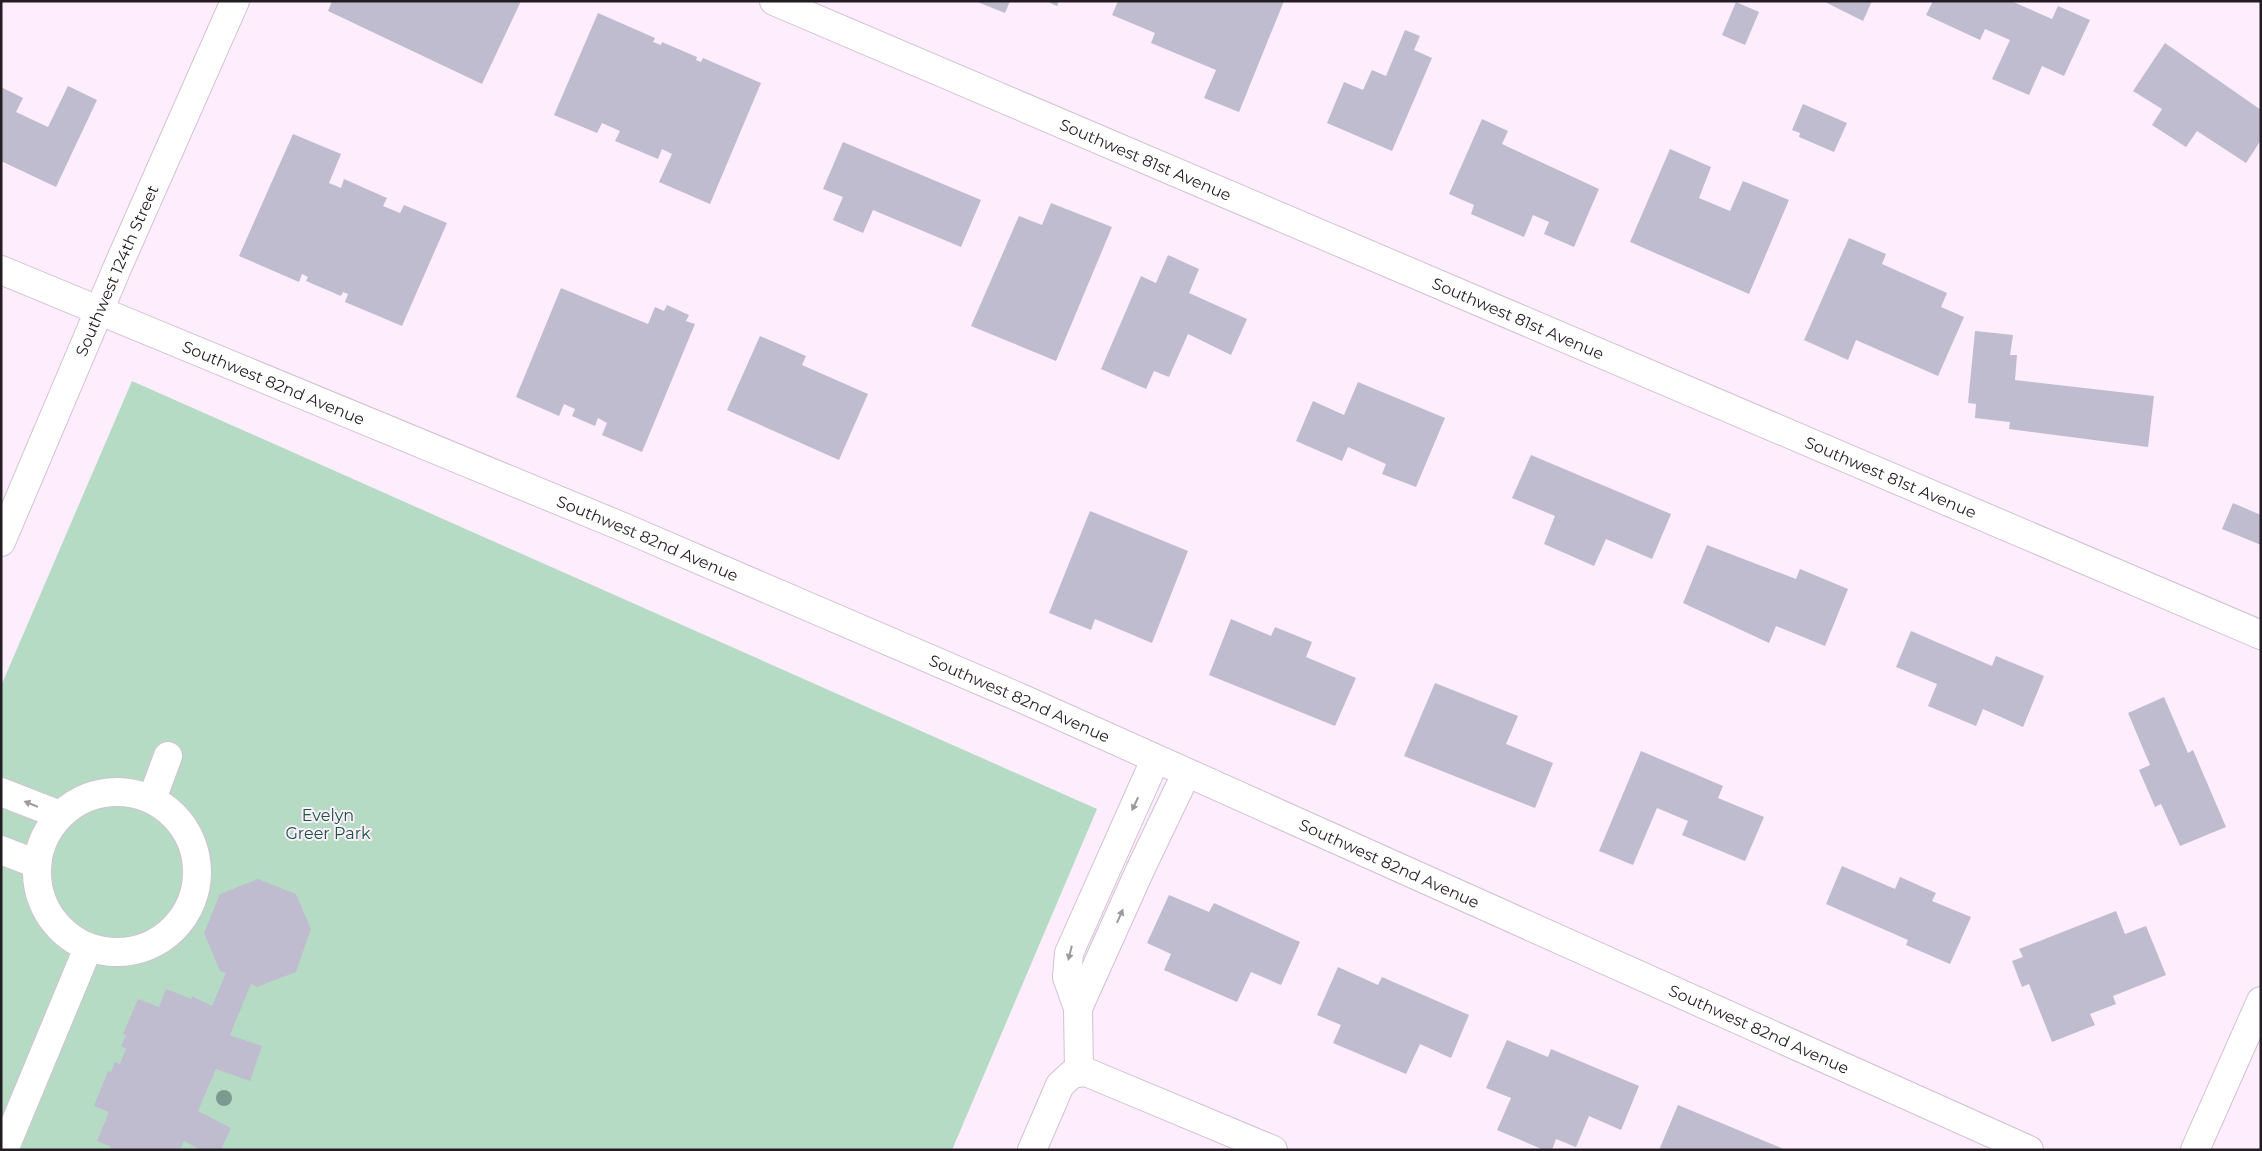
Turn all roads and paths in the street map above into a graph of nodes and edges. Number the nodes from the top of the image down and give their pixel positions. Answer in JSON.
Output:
{"nodes":[{"id":1,"x":235,"y":1,"type":"edge"},
{"id":2,"x":774,"y":1,"type":"edge"},
{"id":3,"x":1,"y":270,"type":"edge"},
{"id":4,"x":99,"y":310,"type":"junction"},
{"id":5,"x":8,"y":509,"type":"edge"},
{"id":6,"x":1,"y":542,"type":"edge"},
{"id":7,"x":2261,"y":635,"type":"edge"},
{"id":8,"x":168,"y":756,"type":"dead end"},
{"id":9,"x":1155,"y":760,"type":"junction"},
{"id":10,"x":1186,"y":774,"type":"junction"},
{"id":11,"x":1,"y":792,"type":"edge"},
{"id":12,"x":152,"y":799,"type":"junction"},
{"id":13,"x":60,"y":815,"type":"junction"},
{"id":14,"x":1,"y":850,"type":"edge"},
{"id":15,"x":37,"y":864,"type":"junction"},
{"id":16,"x":88,"y":948,"type":"junction"},
{"id":17,"x":2261,"y":1002,"type":"edge"},
{"id":18,"x":1078,"y":1008,"type":"junction"},
{"id":19,"x":1079,"y":1072,"type":"junction"},
{"id":20,"x":4,"y":1150,"type":"edge"},
{"id":21,"x":1032,"y":1150,"type":"edge"},
{"id":22,"x":1273,"y":1150,"type":"edge"},
{"id":23,"x":2029,"y":1150,"type":"edge"},
{"id":24,"x":2195,"y":1150,"type":"edge"}],
"edges":[{"from":1,"to":4,"type":"street","name":"Southwest 124th Street"},
{"from":2,"to":7,"type":"street","name":"Southwest 81st Avenue"},
{"from":3,"to":4,"type":"street","name":"Southwest 82nd Avenue"},
{"from":4,"to":5,"type":"street","name":"Southwest 124th Street"},
{"from":4,"to":9,"type":"street","name":"Southwest 82nd Avenue"},
{"from":5,"to":6,"type":"street","name":"Southwest 124th Street"},
{"from":8,"to":12,"type":"street"},
{"from":9,"to":10,"type":"street","name":"Southwest 82nd Avenue"},
{"from":9,"to":18,"type":"street","one_way":true},
{"from":18,"to":10,"type":"street","one_way":true},
{"from":10,"to":23,"type":"street","name":"Southwest 82nd Avenue"},
{"from":13,"to":11,"type":"street","one_way":true},
{"from":12,"to":13,"type":"street"},
{"from":12,"to":16,"type":"street"},
{"from":13,"to":15,"type":"street"},
{"from":14,"to":15,"type":"street"},
{"from":15,"to":16,"type":"street"},
{"from":16,"to":20,"type":"street"},
{"from":17,"to":24,"type":"street"},
{"from":18,"to":19,"type":"street"},
{"from":19,"to":21,"type":"street"},
{"from":19,"to":22,"type":"street"}]}
